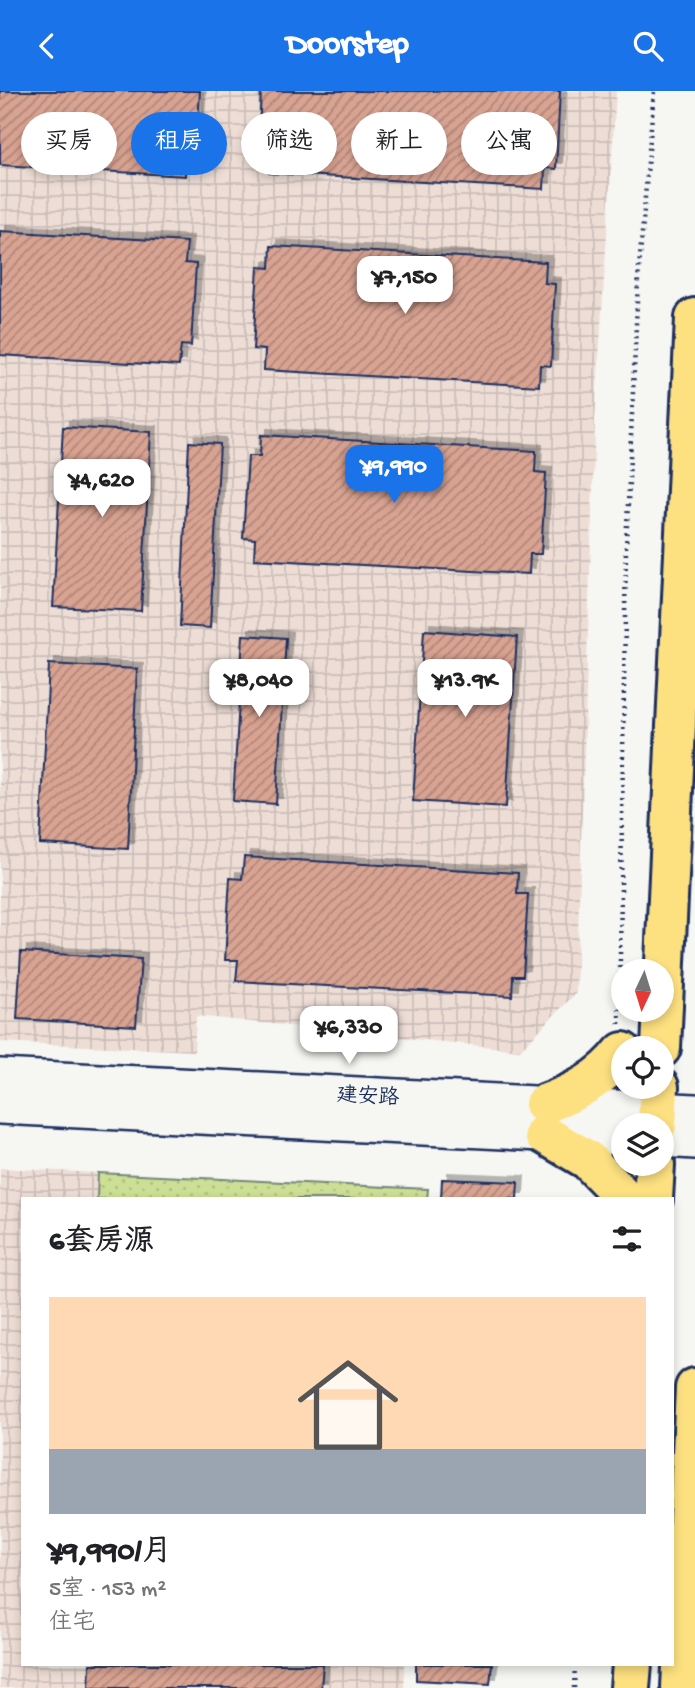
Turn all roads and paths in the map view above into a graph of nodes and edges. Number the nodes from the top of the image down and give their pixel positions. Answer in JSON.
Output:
{"nodes":[{"id":1,"x":654,"y":91,"type":"edge"},
{"id":2,"x":695,"y":318,"type":"edge"},
{"id":3,"x":661,"y":959,"type":"edge"},
{"id":4,"x":623,"y":1036,"type":"edge"},
{"id":5,"x":611,"y":1065,"type":"edge"},
{"id":6,"x":0,"y":1077,"type":"edge"},
{"id":7,"x":0,"y":1106,"type":"edge"},
{"id":8,"x":695,"y":1112,"type":"edge"},
{"id":9,"x":674,"y":1114,"type":"edge"},
{"id":10,"x":611,"y":1117,"type":"edge"},
{"id":11,"x":544,"y":1119,"type":"junction"},
{"id":12,"x":674,"y":1126,"type":"edge"},
{"id":13,"x":611,"y":1134,"type":"edge"},
{"id":14,"x":695,"y":1141,"type":"edge"},
{"id":15,"x":654,"y":1176,"type":"edge"},
{"id":16,"x":624,"y":1197,"type":"edge"},
{"id":17,"x":653,"y":1197,"type":"edge"},
{"id":18,"x":695,"y":1388,"type":"edge"},
{"id":19,"x":575,"y":1666,"type":"edge"},
{"id":20,"x":632,"y":1666,"type":"edge"},
{"id":21,"x":574,"y":1688,"type":"edge"},
{"id":22,"x":630,"y":1688,"type":"edge"},
{"id":23,"x":681,"y":1688,"type":"edge"}],
"edges":[{"from":1,"to":4,"type":"path"},
{"from":2,"to":3,"type":"main road"},
{"from":5,"to":11,"type":"main road"},
{"from":6,"to":11,"type":"street","name":"建安路"},
{"from":7,"to":11,"type":"street","name":"建安路"},
{"from":8,"to":9,"type":"street","name":"建安路"},
{"from":10,"to":11,"type":"street","name":"建安路"},
{"from":11,"to":13,"type":"street","name":"建安路"},
{"from":11,"to":16,"type":"main road"},
{"from":12,"to":14,"type":"street","name":"建安路"},
{"from":15,"to":17,"type":"main road"},
{"from":18,"to":23,"type":"main road"},
{"from":19,"to":21,"type":"path"},
{"from":20,"to":22,"type":"main road"}]}
